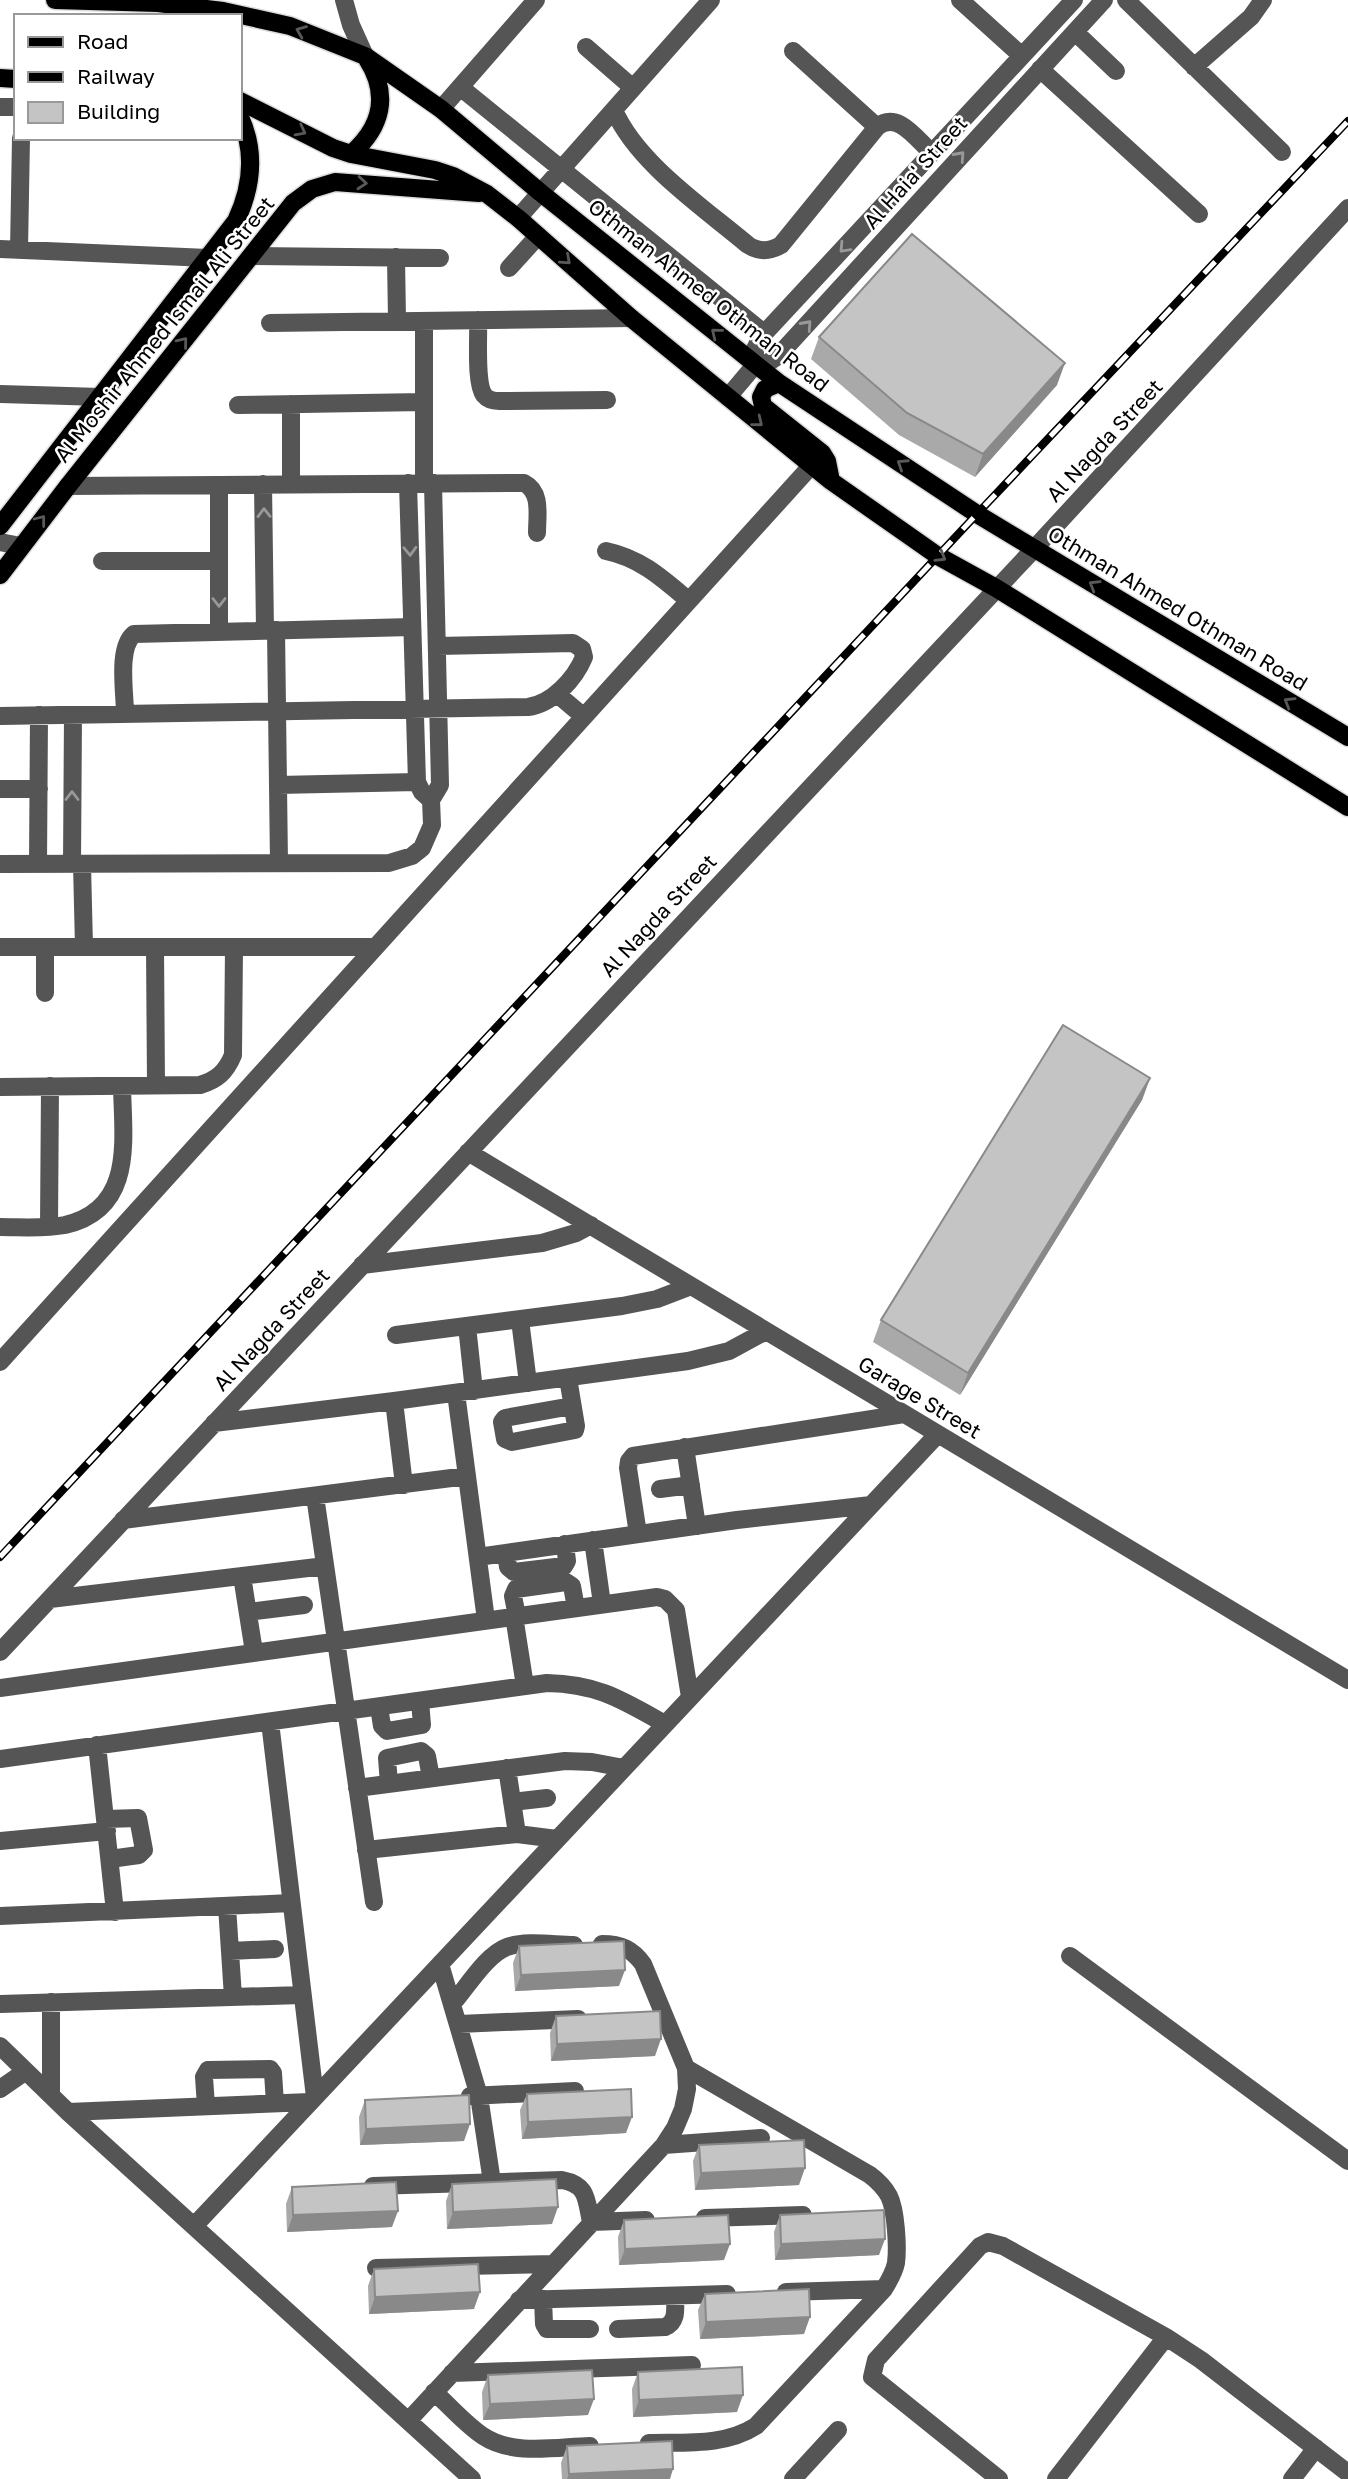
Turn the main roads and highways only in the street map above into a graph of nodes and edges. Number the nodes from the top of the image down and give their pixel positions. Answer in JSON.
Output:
{"nodes":[{"id":1,"x":55,"y":0,"type":"edge"},
{"id":2,"x":126,"y":1,"type":"edge"},
{"id":3,"x":197,"y":3,"type":"edge"},
{"id":4,"x":241,"y":14,"type":"edge"},
{"id":5,"x":242,"y":14,"type":"edge"},
{"id":6,"x":365,"y":56,"type":"junction"},
{"id":7,"x":242,"y":102,"type":"edge"},
{"id":8,"x":242,"y":123,"type":"edge"},
{"id":9,"x":351,"y":155,"type":"junction"},
{"id":10,"x":486,"y":194,"type":"junction"},
{"id":11,"x":779,"y":383,"type":"junction"},
{"id":12,"x":831,"y":481,"type":"junction"},
{"id":13,"x":0,"y":526,"type":"edge"},
{"id":14,"x":0,"y":575,"type":"edge"},
{"id":15,"x":1348,"y":737,"type":"edge"},
{"id":16,"x":1348,"y":807,"type":"edge"}],
"edges":[{"from":1,"to":2,"type":"main road","name":"Othman Ahmed Othman Road"},
{"from":2,"to":3,"type":"main road","name":"Othman Ahmed Othman Road"},
{"from":4,"to":3,"type":"main road","name":"Othman Ahmed Othman Road","one_way":true},
{"from":6,"to":5,"type":"main road","name":"Othman Ahmed Othman Road","one_way":true},
{"from":6,"to":9,"type":"main road"},
{"from":11,"to":6,"type":"main road","name":"Othman Ahmed Othman Road","one_way":true},
{"from":7,"to":9,"type":"main road","one_way":true},
{"from":8,"to":13,"type":"main road","name":"Al Moshir Ahmed Ismail Ali Street"},
{"from":9,"to":10,"type":"main road"},
{"from":10,"to":12,"type":"main road","one_way":true},
{"from":14,"to":10,"type":"main road","name":"Al Moshir Ahmed Ismail Ali Street","one_way":true},
{"from":11,"to":12,"type":"main road"},
{"from":15,"to":11,"type":"main road","name":"Othman Ahmed Othman Road","one_way":true},
{"from":12,"to":16,"type":"main road","one_way":true}]}
